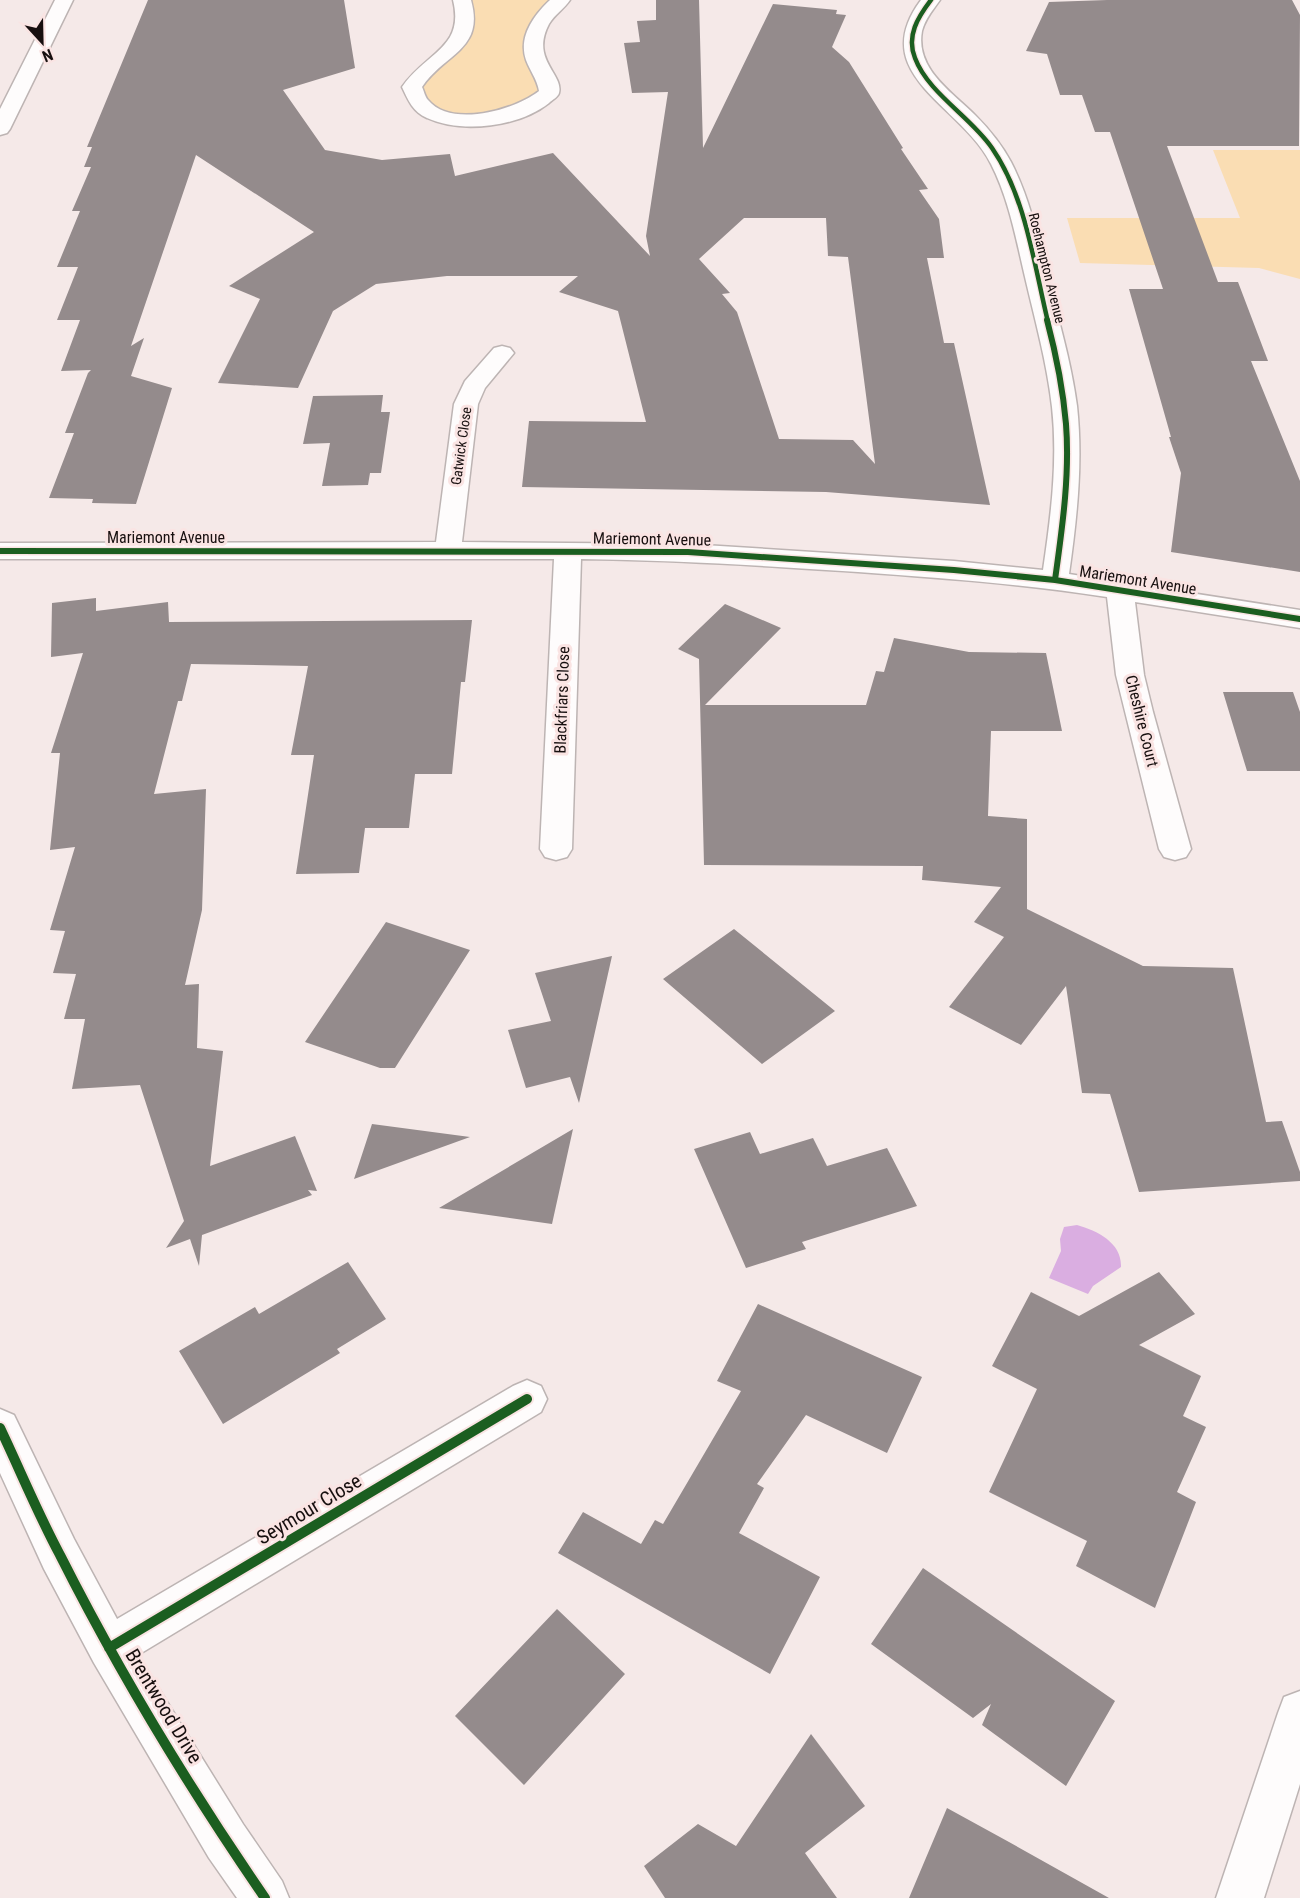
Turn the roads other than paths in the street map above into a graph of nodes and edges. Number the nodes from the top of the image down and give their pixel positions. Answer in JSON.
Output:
{"nodes":[{"id":1,"x":64,"y":0,"type":"edge"},
{"id":2,"x":462,"y":0,"type":"edge"},
{"id":3,"x":561,"y":0,"type":"edge"},
{"id":4,"x":931,"y":0,"type":"edge"},
{"id":5,"x":1,"y":122,"type":"edge"},
{"id":6,"x":502,"y":353,"type":"dead end"},
{"id":7,"x":448,"y":550,"type":"junction"},
{"id":8,"x":0,"y":551,"type":"edge"},
{"id":9,"x":568,"y":552,"type":"junction"},
{"id":10,"x":1055,"y":580,"type":"junction"},
{"id":11,"x":1120,"y":591,"type":"junction"},
{"id":12,"x":1300,"y":618,"type":"edge"},
{"id":13,"x":556,"y":849,"type":"dead end"},
{"id":14,"x":1175,"y":849,"type":"dead end"},
{"id":15,"x":526,"y":1399,"type":"dead end"},
{"id":16,"x":0,"y":1428,"type":"edge"},
{"id":17,"x":109,"y":1648,"type":"junction"},
{"id":18,"x":1300,"y":1713,"type":"edge"},
{"id":19,"x":265,"y":1898,"type":"edge"},
{"id":20,"x":1240,"y":1898,"type":"edge"}],
"edges":[{"from":1,"to":5,"type":"street"},
{"from":2,"to":3,"type":"street"},
{"from":4,"to":10,"type":"street","name":"Roehampton Avenue"},
{"from":6,"to":7,"type":"street","name":"Gatwick Close"},
{"from":7,"to":8,"type":"street","name":"Mariemont Avenue"},
{"from":7,"to":9,"type":"street","name":"Mariemont Avenue"},
{"from":9,"to":10,"type":"street","name":"Mariemont Avenue"},
{"from":9,"to":13,"type":"street","name":"Blackfriars Close"},
{"from":10,"to":11,"type":"street","name":"Mariemont Avenue"},
{"from":11,"to":12,"type":"street","name":"Mariemont Avenue"},
{"from":11,"to":14,"type":"street","name":"Cheshire Court"},
{"from":15,"to":17,"type":"street","name":"Seymour Close"},
{"from":16,"to":17,"type":"street","name":"Brentwood Drive"},
{"from":17,"to":19,"type":"street","name":"Brentwood Drive"},
{"from":18,"to":20,"type":"street"}]}
